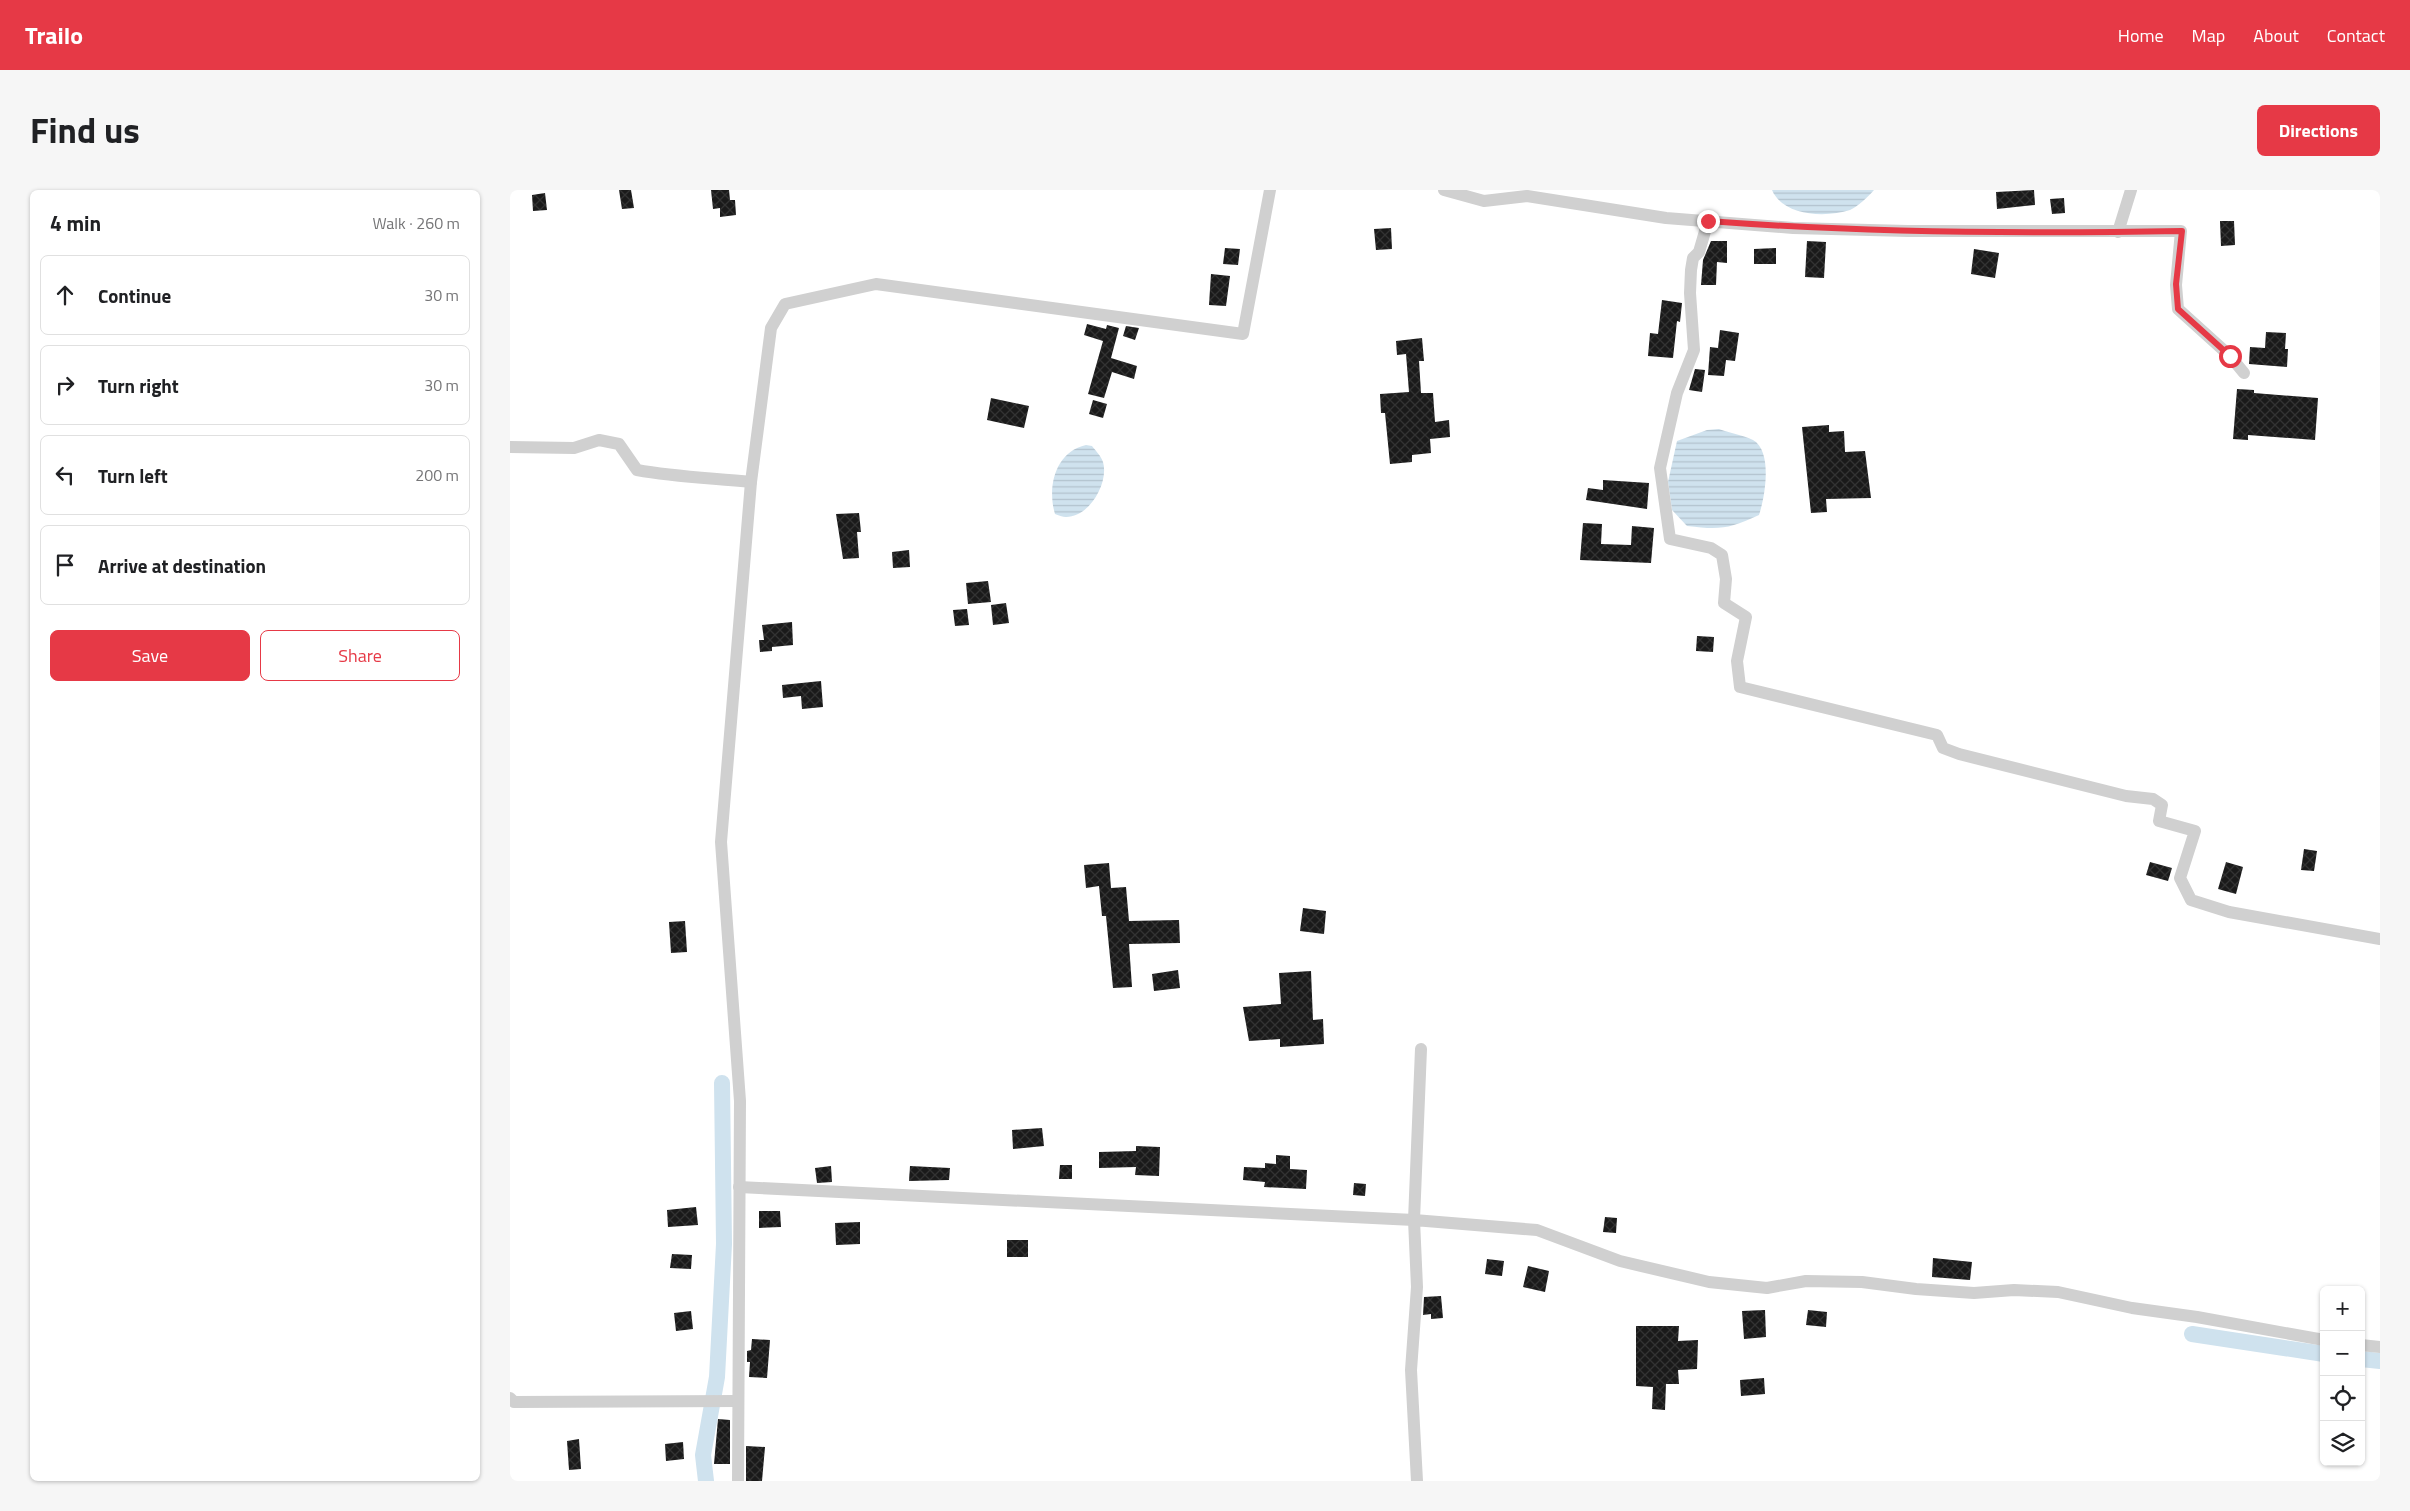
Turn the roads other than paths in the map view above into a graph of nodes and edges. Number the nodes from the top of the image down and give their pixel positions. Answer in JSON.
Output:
{"nodes":[{"id":1,"x":1270,"y":190,"type":"edge"},
{"id":2,"x":1444,"y":190,"type":"edge"},
{"id":3,"x":2131,"y":190,"type":"edge"},
{"id":4,"x":1708,"y":221,"type":"junction"},
{"id":5,"x":2118,"y":232,"type":"junction"},
{"id":6,"x":2244,"y":373,"type":"dead end"},
{"id":7,"x":510,"y":447,"type":"edge"},
{"id":8,"x":751,"y":482,"type":"junction"},
{"id":9,"x":2380,"y":939,"type":"edge"},
{"id":10,"x":1421,"y":1049,"type":"dead end"},
{"id":11,"x":739,"y":1187,"type":"junction"},
{"id":12,"x":1414,"y":1220,"type":"junction"},
{"id":13,"x":2320,"y":1339,"type":"edge"},
{"id":14,"x":2365,"y":1345,"type":"edge"},
{"id":15,"x":2380,"y":1347,"type":"edge"},
{"id":16,"x":510,"y":1398,"type":"edge"},
{"id":17,"x":738,"y":1400,"type":"junction"},
{"id":18,"x":738,"y":1481,"type":"edge"},
{"id":19,"x":1417,"y":1481,"type":"edge"}],
"edges":[{"from":1,"to":8,"type":"street"},
{"from":2,"to":4,"type":"street"},
{"from":3,"to":5,"type":"street"},
{"from":4,"to":5,"type":"street"},
{"from":4,"to":9,"type":"street"},
{"from":5,"to":6,"type":"street"},
{"from":7,"to":8,"type":"street"},
{"from":8,"to":11,"type":"street"},
{"from":10,"to":12,"type":"street"},
{"from":11,"to":12,"type":"street"},
{"from":11,"to":17,"type":"street"},
{"from":12,"to":13,"type":"street"},
{"from":12,"to":19,"type":"street"},
{"from":14,"to":15,"type":"street"},
{"from":16,"to":17,"type":"street"},
{"from":17,"to":18,"type":"street"}]}
